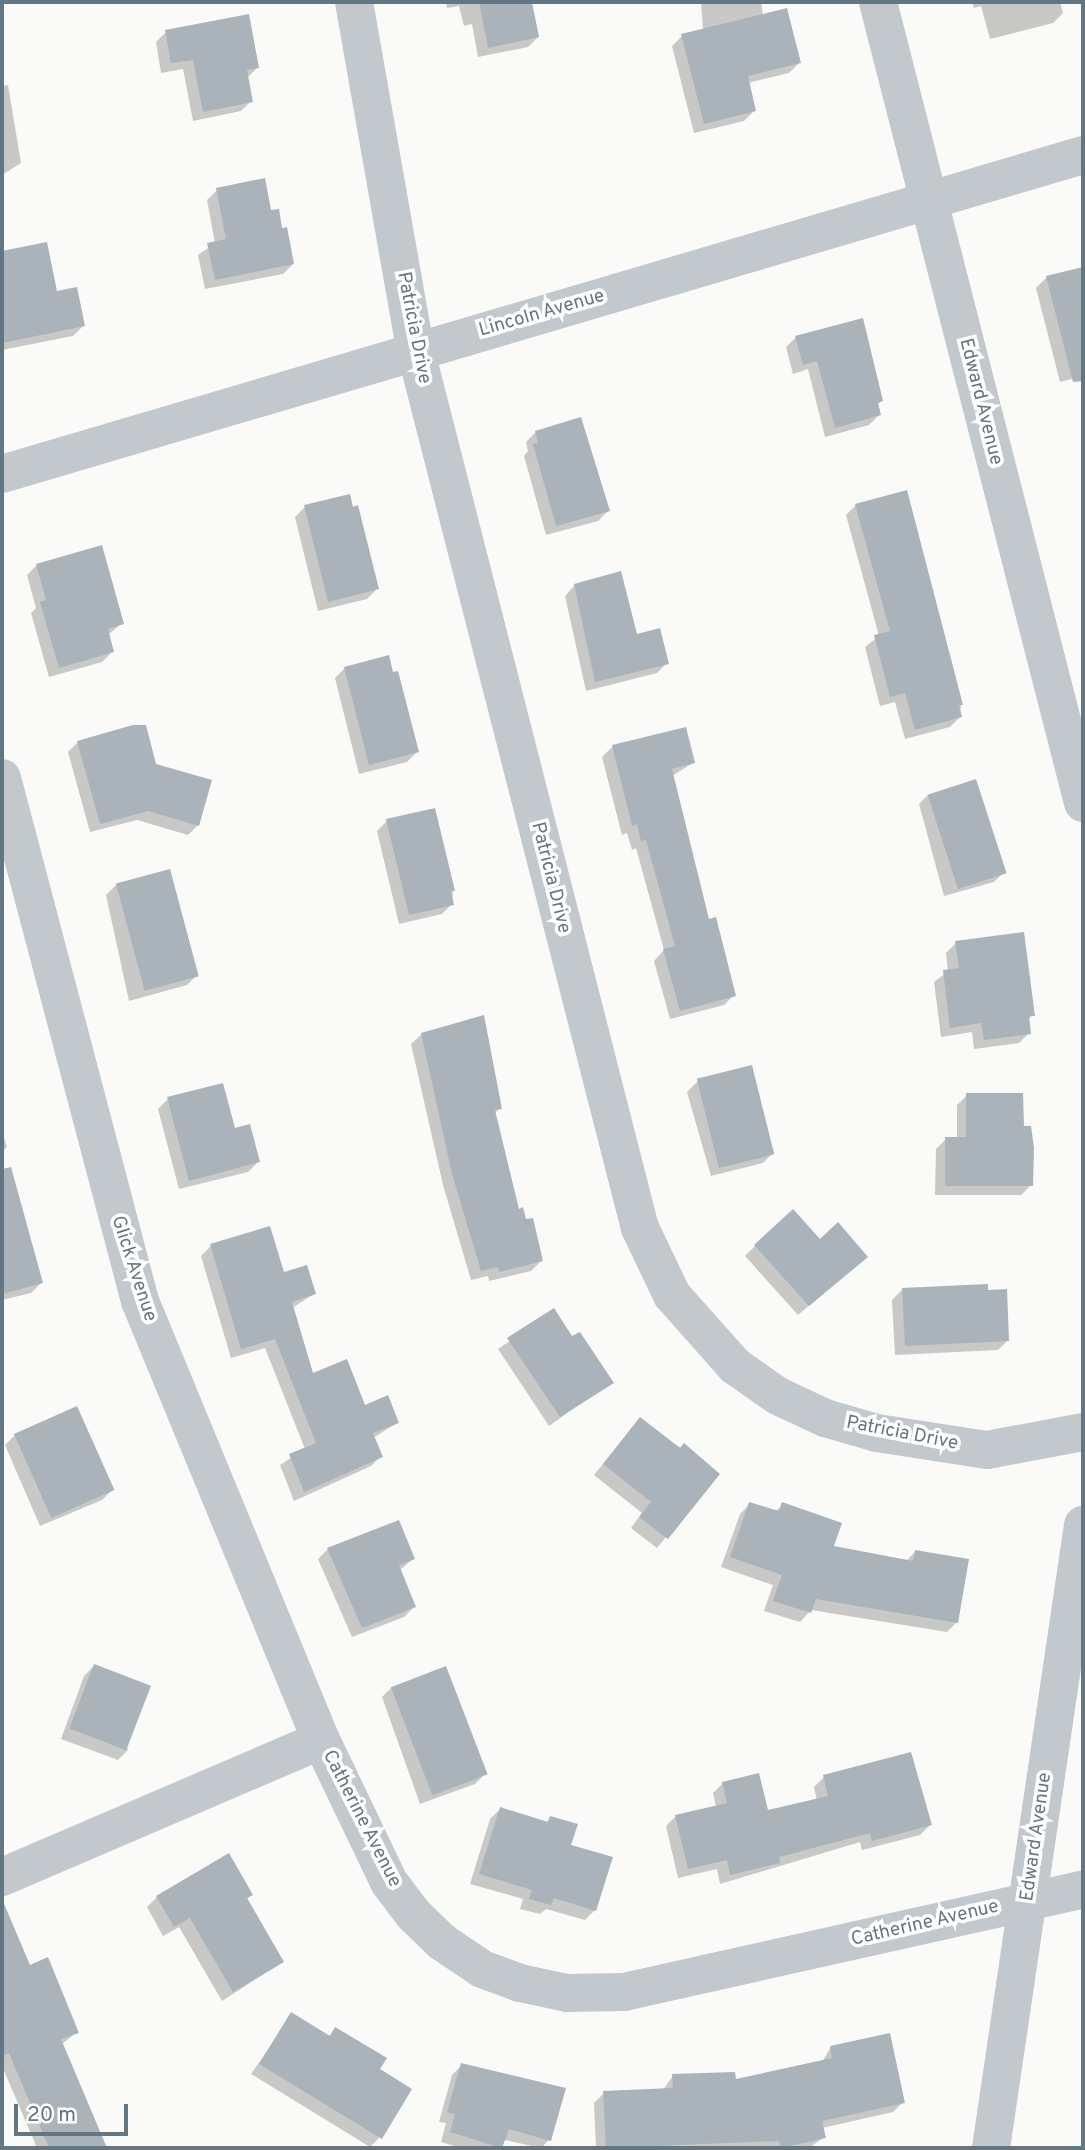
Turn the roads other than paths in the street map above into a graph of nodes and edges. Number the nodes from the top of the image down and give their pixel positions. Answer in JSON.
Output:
{"nodes":[{"id":1,"x":354,"y":2,"type":"edge"},
{"id":2,"x":878,"y":2,"type":"edge"},
{"id":3,"x":1083,"y":155,"type":"edge"},
{"id":4,"x":928,"y":200,"type":"junction"},
{"id":5,"x":416,"y":352,"type":"junction"},
{"id":6,"x":2,"y":474,"type":"edge"},
{"id":7,"x":2,"y":779,"type":"edge"},
{"id":8,"x":1083,"y":803,"type":"edge"},
{"id":9,"x":1083,"y":1432,"type":"edge"},
{"id":10,"x":1083,"y":1525,"type":"edge"},
{"id":11,"x":321,"y":1740,"type":"junction"},
{"id":12,"x":2,"y":1877,"type":"edge"},
{"id":13,"x":1083,"y":1889,"type":"edge"},
{"id":14,"x":1028,"y":1901,"type":"junction"},
{"id":15,"x":991,"y":2148,"type":"edge"}],
"edges":[{"from":1,"to":5,"type":"street","name":"Patricia Drive"},
{"from":2,"to":4,"type":"street","name":"Edward Avenue"},
{"from":3,"to":4,"type":"street","name":"Lincoln Avenue"},
{"from":4,"to":5,"type":"street","name":"Lincoln Avenue"},
{"from":4,"to":8,"type":"street","name":"Edward Avenue"},
{"from":5,"to":6,"type":"street","name":"Lincoln Avenue"},
{"from":5,"to":9,"type":"street","name":"Patricia Drive"},
{"from":7,"to":11,"type":"street","name":"Glick Avenue"},
{"from":10,"to":14,"type":"street","name":"Edward Avenue"},
{"from":11,"to":12,"type":"street","name":"Catherine Avenue"},
{"from":11,"to":14,"type":"street","name":"Catherine Avenue"},
{"from":13,"to":14,"type":"street","name":"Catherine Avenue"},
{"from":14,"to":15,"type":"street","name":"Edward Avenue"}]}
